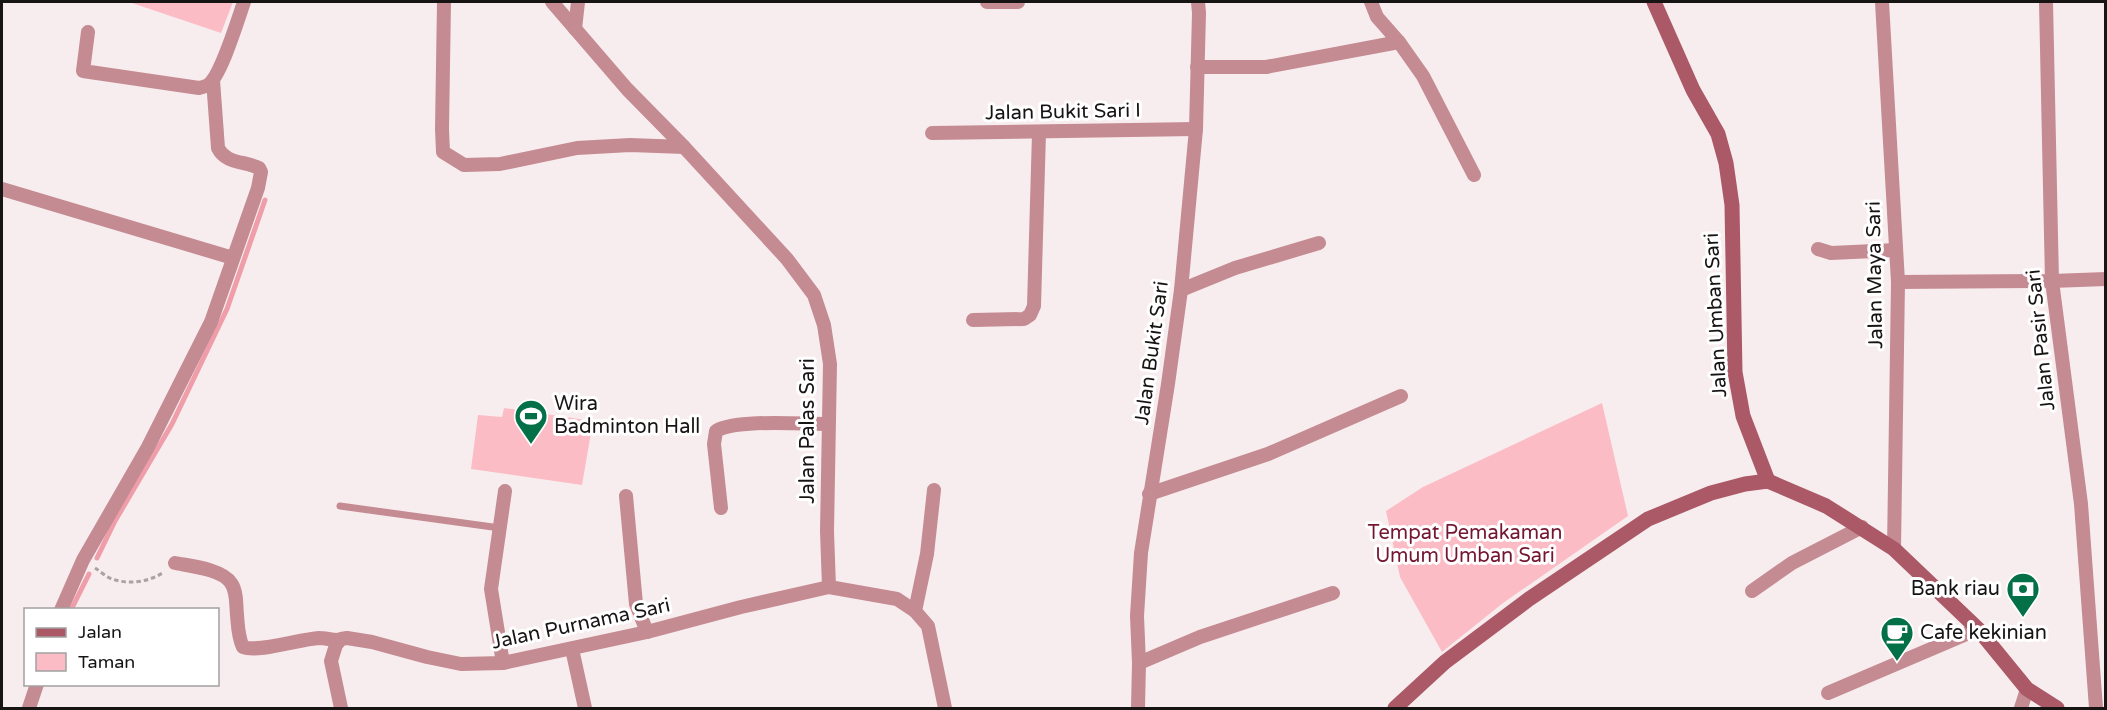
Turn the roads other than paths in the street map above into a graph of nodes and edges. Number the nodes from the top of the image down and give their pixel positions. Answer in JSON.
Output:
{"nodes":[{"id":1,"x":244,"y":2,"type":"edge"},
{"id":2,"x":444,"y":2,"type":"edge"},
{"id":3,"x":552,"y":2,"type":"edge"},
{"id":4,"x":578,"y":2,"type":"edge"},
{"id":5,"x":987,"y":2,"type":"edge"},
{"id":6,"x":1018,"y":2,"type":"edge"},
{"id":7,"x":1198,"y":2,"type":"edge"},
{"id":8,"x":1371,"y":2,"type":"edge"},
{"id":9,"x":1654,"y":2,"type":"edge"},
{"id":10,"x":1882,"y":2,"type":"edge"},
{"id":11,"x":2046,"y":2,"type":"edge"},
{"id":12,"x":575,"y":29,"type":"junction"},
{"id":13,"x":88,"y":32,"type":"dead end"},
{"id":14,"x":1400,"y":42,"type":"junction"},
{"id":15,"x":1197,"y":67,"type":"junction"},
{"id":16,"x":213,"y":80,"type":"junction"},
{"id":17,"x":1196,"y":129,"type":"junction"},
{"id":18,"x":932,"y":133,"type":"dead end"},
{"id":19,"x":1039,"y":133,"type":"junction"},
{"id":20,"x":684,"y":147,"type":"junction"},
{"id":21,"x":1474,"y":175,"type":"dead end"},
{"id":22,"x":2,"y":189,"type":"edge"},
{"id":23,"x":1319,"y":243,"type":"dead end"},
{"id":24,"x":1818,"y":249,"type":"dead end"},
{"id":25,"x":1896,"y":250,"type":"junction"},
{"id":26,"x":233,"y":258,"type":"junction"},
{"id":27,"x":2106,"y":279,"type":"edge"},
{"id":28,"x":2052,"y":281,"type":"junction"},
{"id":29,"x":1898,"y":282,"type":"junction"},
{"id":30,"x":1181,"y":290,"type":"junction"},
{"id":31,"x":973,"y":320,"type":"dead end"},
{"id":32,"x":1401,"y":396,"type":"dead end"},
{"id":33,"x":828,"y":424,"type":"junction"},
{"id":34,"x":1768,"y":480,"type":"junction"},
{"id":35,"x":934,"y":490,"type":"dead end"},
{"id":36,"x":505,"y":491,"type":"dead end"},
{"id":37,"x":1149,"y":494,"type":"junction"},
{"id":38,"x":626,"y":496,"type":"dead end"},
{"id":39,"x":340,"y":506,"type":"dead end"},
{"id":40,"x":721,"y":508,"type":"dead end"},
{"id":41,"x":1862,"y":527,"type":"junction"},
{"id":42,"x":500,"y":528,"type":"junction"},
{"id":43,"x":1894,"y":549,"type":"junction"},
{"id":44,"x":174,"y":563,"type":"road end"},
{"id":45,"x":829,"y":587,"type":"junction"},
{"id":46,"x":1752,"y":591,"type":"dead end"},
{"id":47,"x":1333,"y":593,"type":"dead end"},
{"id":48,"x":61,"y":608,"type":"edge"},
{"id":49,"x":915,"y":611,"type":"junction"},
{"id":50,"x":1978,"y":629,"type":"junction"},
{"id":51,"x":647,"y":632,"type":"junction"},
{"id":52,"x":338,"y":640,"type":"junction"},
{"id":53,"x":572,"y":649,"type":"junction"},
{"id":54,"x":503,"y":663,"type":"junction"},
{"id":55,"x":1139,"y":663,"type":"junction"},
{"id":56,"x":36,"y":686,"type":"edge"},
{"id":57,"x":2027,"y":689,"type":"junction"},
{"id":58,"x":1828,"y":693,"type":"dead end"},
{"id":59,"x":30,"y":708,"type":"edge"},
{"id":60,"x":341,"y":708,"type":"edge"},
{"id":61,"x":585,"y":708,"type":"edge"},
{"id":62,"x":945,"y":708,"type":"edge"},
{"id":63,"x":1138,"y":708,"type":"edge"},
{"id":64,"x":1395,"y":708,"type":"edge"},
{"id":65,"x":2021,"y":708,"type":"edge"},
{"id":66,"x":2057,"y":708,"type":"edge"},
{"id":67,"x":2096,"y":708,"type":"edge"}],
"edges":[{"from":1,"to":16,"type":"street"},
{"from":2,"to":20,"type":"street"},
{"from":3,"to":12,"type":"street","name":"Jalan Palas Sari"},
{"from":4,"to":12,"type":"street"},
{"from":5,"to":6,"type":"street"},
{"from":7,"to":15,"type":"street","name":"Jalan Bukit Sari"},
{"from":8,"to":14,"type":"street"},
{"from":9,"to":34,"type":"main road","name":"Jalan Umban Sari"},
{"from":10,"to":25,"type":"street","name":"Jalan Maya Sari"},
{"from":11,"to":28,"type":"street","name":"Jalan Pasir Sari"},
{"from":12,"to":20,"type":"street","name":"Jalan Palas Sari"},
{"from":13,"to":16,"type":"street"},
{"from":14,"to":15,"type":"street"},
{"from":14,"to":21,"type":"street"},
{"from":15,"to":17,"type":"street","name":"Jalan Bukit Sari"},
{"from":16,"to":26,"type":"street"},
{"from":17,"to":19,"type":"street","name":"Jalan Bukit Sari I"},
{"from":17,"to":30,"type":"street","name":"Jalan Bukit Sari"},
{"from":18,"to":19,"type":"street","name":"Jalan Bukit Sari I"},
{"from":19,"to":31,"type":"street"},
{"from":20,"to":33,"type":"street","name":"Jalan Palas Sari"},
{"from":22,"to":26,"type":"street"},
{"from":23,"to":30,"type":"street"},
{"from":24,"to":25,"type":"street"},
{"from":25,"to":29,"type":"street","name":"Jalan Maya Sari"},
{"from":26,"to":48,"type":"street"},
{"from":27,"to":28,"type":"street"},
{"from":28,"to":29,"type":"street"},
{"from":28,"to":67,"type":"street","name":"Jalan Pasir Sari"},
{"from":29,"to":43,"type":"street","name":"Jalan Maya Sari"},
{"from":30,"to":37,"type":"street","name":"Jalan Bukit Sari"},
{"from":32,"to":37,"type":"street"},
{"from":33,"to":40,"type":"street"},
{"from":33,"to":45,"type":"street","name":"Jalan Palas Sari"},
{"from":34,"to":41,"type":"main road"},
{"from":34,"to":64,"type":"main road"},
{"from":35,"to":49,"type":"street"},
{"from":36,"to":42,"type":"street"},
{"from":37,"to":55,"type":"street","name":"Jalan Bukit Sari"},
{"from":38,"to":51,"type":"street"},
{"from":39,"to":42,"type":"lane"},
{"from":41,"to":43,"type":"main road"},
{"from":41,"to":46,"type":"street"},
{"from":42,"to":54,"type":"street"},
{"from":43,"to":50,"type":"main road"},
{"from":44,"to":52,"type":"street","name":"Jalan Purnama Sari"},
{"from":45,"to":49,"type":"street"},
{"from":45,"to":51,"type":"street","name":"Jalan Purnama Sari"},
{"from":47,"to":55,"type":"street"},
{"from":49,"to":62,"type":"street"},
{"from":50,"to":57,"type":"main road"},
{"from":50,"to":58,"type":"street"},
{"from":51,"to":53,"type":"street","name":"Jalan Purnama Sari"},
{"from":52,"to":54,"type":"street","name":"Jalan Purnama Sari"},
{"from":52,"to":60,"type":"street"},
{"from":53,"to":54,"type":"street","name":"Jalan Purnama Sari"},
{"from":53,"to":61,"type":"street"},
{"from":55,"to":63,"type":"street","name":"Jalan Bukit Sari"},
{"from":56,"to":59,"type":"street"},
{"from":57,"to":65,"type":"street"},
{"from":57,"to":66,"type":"main road"}]}
